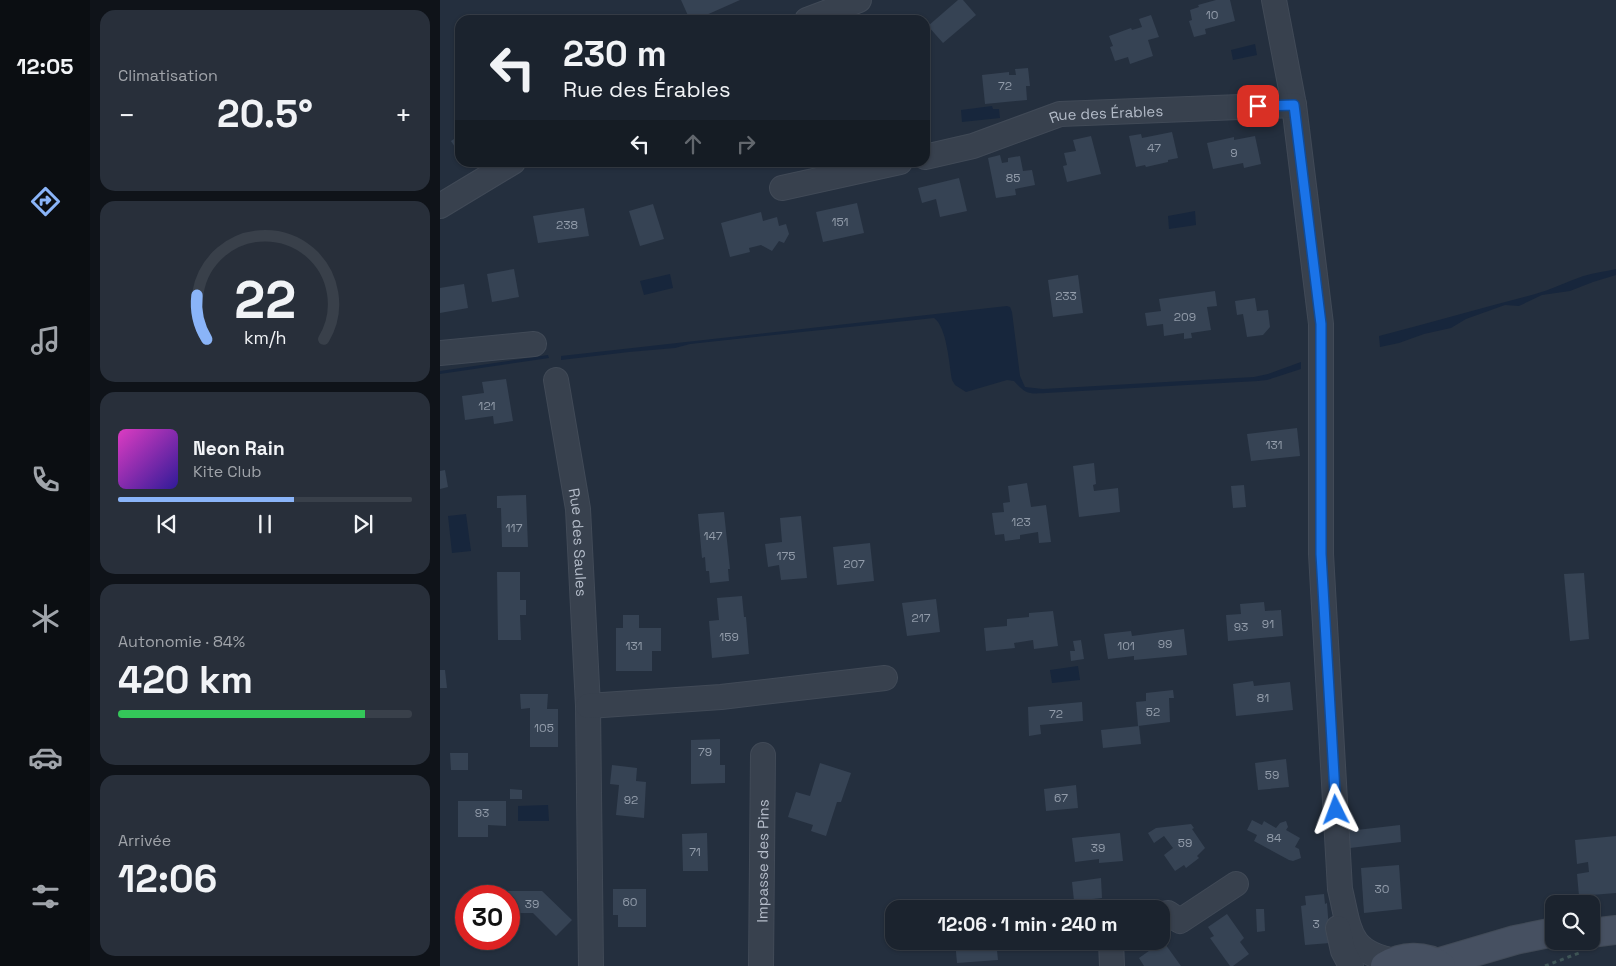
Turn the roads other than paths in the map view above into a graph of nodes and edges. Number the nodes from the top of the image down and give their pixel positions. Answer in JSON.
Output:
{"nodes":[{"id":1,"x":859,"y":0,"type":"edge"},
{"id":2,"x":1274,"y":0,"type":"edge"},
{"id":3,"x":821,"y":15,"type":"edge"},
{"id":4,"x":1294,"y":105,"type":"junction"},
{"id":5,"x":930,"y":156,"type":"edge"},
{"id":6,"x":505,"y":167,"type":"edge"},
{"id":7,"x":877,"y":167,"type":"edge"},
{"id":8,"x":782,"y":188,"type":"dead end"},
{"id":9,"x":440,"y":206,"type":"edge"},
{"id":10,"x":534,"y":344,"type":"dead end"},
{"id":11,"x":440,"y":353,"type":"edge"},
{"id":12,"x":556,"y":380,"type":"dead end"},
{"id":13,"x":885,"y":678,"type":"dead end"},
{"id":14,"x":588,"y":706,"type":"junction"},
{"id":15,"x":763,"y":755,"type":"dead end"},
{"id":16,"x":1236,"y":884,"type":"dead end"},
{"id":17,"x":1340,"y":889,"type":"junction"},
{"id":18,"x":1170,"y":914,"type":"edge"},
{"id":19,"x":1616,"y":926,"type":"edge"},
{"id":20,"x":1600,"y":927,"type":"edge"},
{"id":21,"x":1616,"y":930,"type":"edge"},
{"id":22,"x":1600,"y":932,"type":"edge"},
{"id":23,"x":1545,"y":934,"type":"edge"},
{"id":24,"x":1545,"y":941,"type":"edge"},
{"id":25,"x":1111,"y":950,"type":"edge"},
{"id":26,"x":1390,"y":964,"type":"edge"},
{"id":27,"x":1439,"y":965,"type":"edge"},
{"id":28,"x":591,"y":966,"type":"edge"},
{"id":29,"x":761,"y":966,"type":"edge"},
{"id":30,"x":1112,"y":966,"type":"edge"},
{"id":31,"x":1351,"y":966,"type":"edge"},
{"id":32,"x":1488,"y":966,"type":"edge"}],
"edges":[{"from":1,"to":3,"type":"street"},
{"from":2,"to":4,"type":"street"},
{"from":4,"to":5,"type":"street","name":"Rue des Érables"},
{"from":4,"to":17,"type":"street"},
{"from":6,"to":9,"type":"street"},
{"from":7,"to":8,"type":"street"},
{"from":10,"to":11,"type":"street"},
{"from":12,"to":14,"type":"street","name":"Rue des Saules"},
{"from":13,"to":14,"type":"street"},
{"from":14,"to":28,"type":"street","name":"Rue des Saules"},
{"from":15,"to":29,"type":"street","name":"Impasse des Pins"},
{"from":16,"to":18,"type":"street"},
{"from":17,"to":26,"type":"street"},
{"from":17,"to":31,"type":"street"},
{"from":19,"to":20,"type":"main road"},
{"from":21,"to":22,"type":"main road"},
{"from":23,"to":27,"type":"main road"},
{"from":24,"to":32,"type":"main road"},
{"from":25,"to":30,"type":"street"},
{"from":26,"to":27,"type":"main road"}]}
